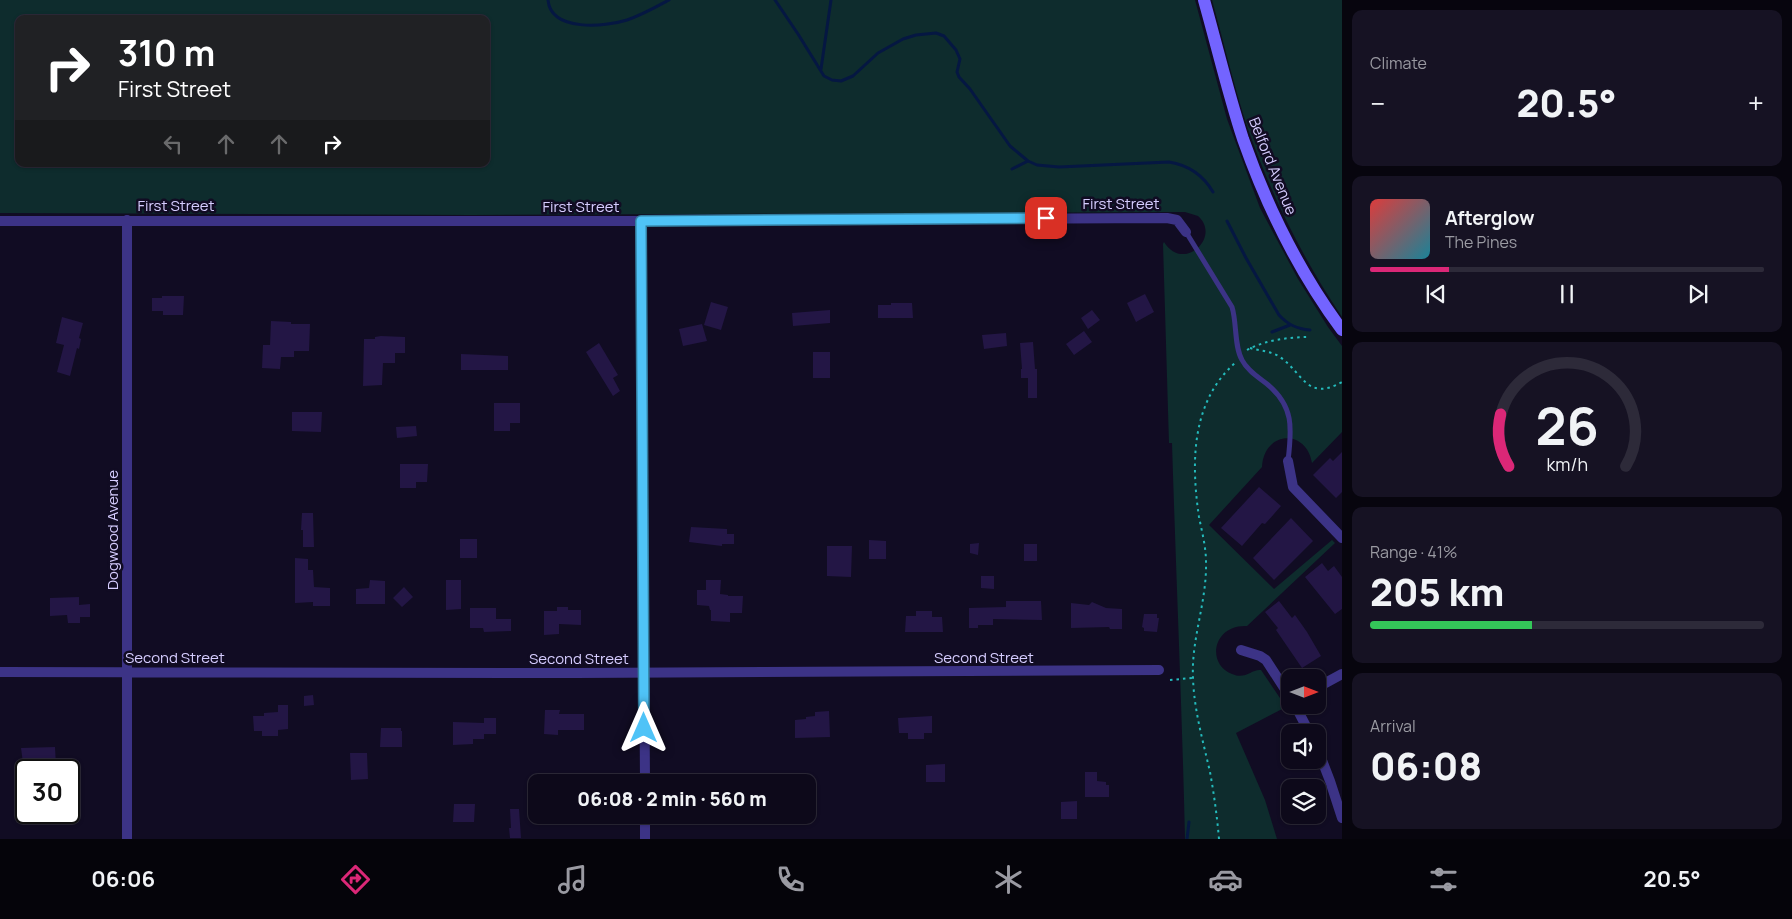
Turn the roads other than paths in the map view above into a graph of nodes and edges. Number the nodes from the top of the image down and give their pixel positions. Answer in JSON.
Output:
{"nodes":[{"id":1,"x":1204,"y":0,"type":"edge"},
{"id":2,"x":127,"y":220,"type":"junction"},
{"id":3,"x":0,"y":221,"type":"edge"},
{"id":4,"x":641,"y":221,"type":"junction"},
{"id":5,"x":1186,"y":232,"type":"joint"},
{"id":6,"x":1342,"y":330,"type":"edge"},
{"id":7,"x":1288,"y":461,"type":"joint"},
{"id":8,"x":1342,"y":538,"type":"edge"},
{"id":9,"x":1241,"y":650,"type":"dead end"},
{"id":10,"x":1159,"y":670,"type":"dead end"},
{"id":11,"x":0,"y":672,"type":"edge"},
{"id":12,"x":128,"y":672,"type":"junction"},
{"id":13,"x":644,"y":673,"type":"junction"},
{"id":14,"x":1342,"y":674,"type":"edge"},
{"id":15,"x":1281,"y":683,"type":"edge"},
{"id":16,"x":1326,"y":683,"type":"edge"},
{"id":17,"x":1326,"y":769,"type":"edge"},
{"id":18,"x":644,"y":774,"type":"edge"},
{"id":19,"x":1342,"y":818,"type":"edge"},
{"id":20,"x":645,"y":824,"type":"edge"},
{"id":21,"x":127,"y":839,"type":"edge"},
{"id":22,"x":645,"y":839,"type":"edge"}],
"edges":[{"from":1,"to":6,"type":"main road","name":"Belford Avenue"},
{"from":2,"to":3,"type":"street","name":"First Street"},
{"from":2,"to":4,"type":"street","name":"First Street"},
{"from":2,"to":12,"type":"street","name":"Dogwood Avenue"},
{"from":4,"to":5,"type":"street","name":"First Street"},
{"from":4,"to":13,"type":"street"},
{"from":5,"to":7,"type":"lane"},
{"from":7,"to":8,"type":"street"},
{"from":9,"to":15,"type":"street"},
{"from":10,"to":13,"type":"street","name":"Second Street"},
{"from":11,"to":12,"type":"street","name":"Second Street"},
{"from":12,"to":13,"type":"street","name":"Second Street"},
{"from":12,"to":21,"type":"street","name":"Dogwood Avenue"},
{"from":13,"to":18,"type":"street"},
{"from":14,"to":16,"type":"street"},
{"from":17,"to":19,"type":"street"},
{"from":20,"to":22,"type":"street"}]}
